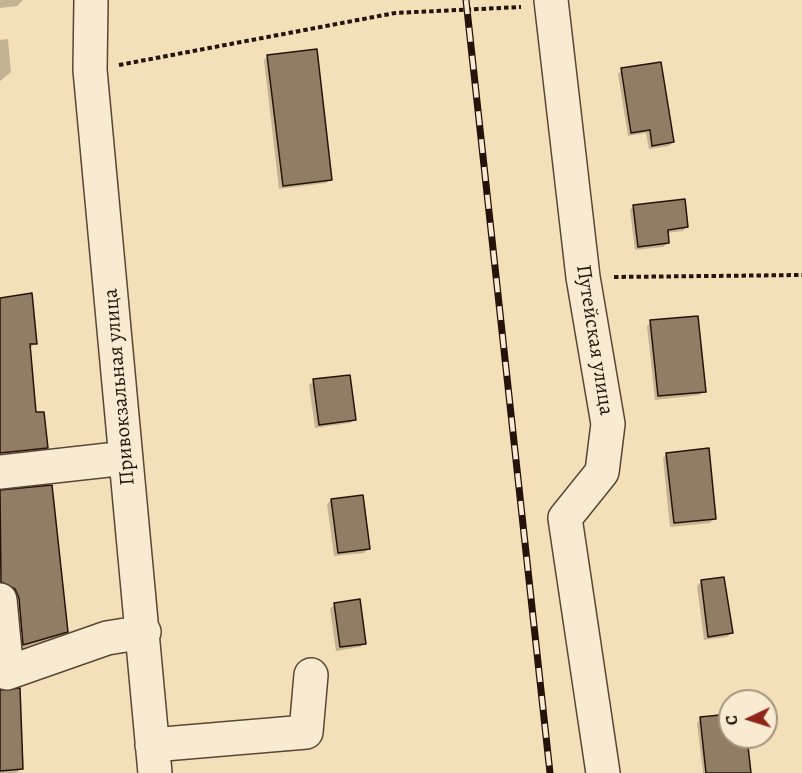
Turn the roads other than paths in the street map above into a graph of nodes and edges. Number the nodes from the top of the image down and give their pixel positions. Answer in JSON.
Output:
{"nodes":[{"id":1,"x":91,"y":0,"type":"edge"},
{"id":2,"x":551,"y":3,"type":"edge"},
{"id":3,"x":126,"y":458,"type":"junction"},
{"id":4,"x":0,"y":472,"type":"edge"},
{"id":5,"x":0,"y":600,"type":"edge"},
{"id":6,"x":144,"y":632,"type":"junction"},
{"id":7,"x":4,"y":673,"type":"edge"},
{"id":8,"x":311,"y":675,"type":"dead end"},
{"id":9,"x":154,"y":759,"type":"edge"},
{"id":10,"x":603,"y":773,"type":"edge"}],
"edges":[{"from":1,"to":3,"type":"street","name":"Привокзальная улица"},
{"from":2,"to":10,"type":"street","name":"Путейская улица"},
{"from":3,"to":4,"type":"street"},
{"from":3,"to":6,"type":"street","name":"Привокзальная улица"},
{"from":5,"to":7,"type":"street"},
{"from":6,"to":7,"type":"street"},
{"from":6,"to":9,"type":"street","name":"Привокзальная улица"},
{"from":8,"to":9,"type":"street"}]}
